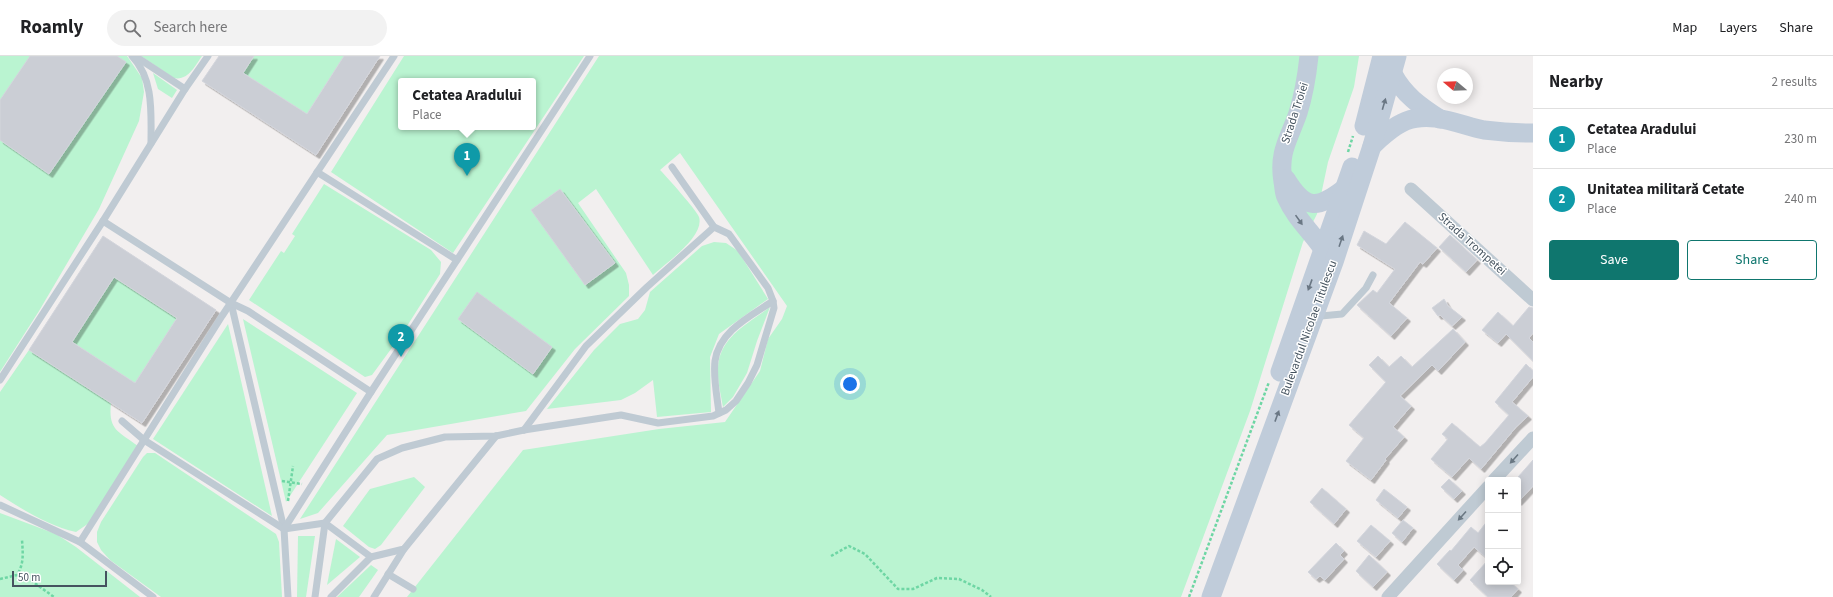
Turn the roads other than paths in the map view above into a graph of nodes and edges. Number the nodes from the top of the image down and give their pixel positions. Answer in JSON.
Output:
{"nodes":[{"id":1,"x":132,"y":56,"type":"edge"},
{"id":2,"x":135,"y":56,"type":"edge"},
{"id":3,"x":208,"y":56,"type":"edge"},
{"id":4,"x":394,"y":56,"type":"edge"},
{"id":5,"x":590,"y":56,"type":"edge"},
{"id":6,"x":1309,"y":56,"type":"edge"},
{"id":7,"x":1382,"y":56,"type":"edge"},
{"id":8,"x":1395,"y":65,"type":"edge"},
{"id":9,"x":185,"y":89,"type":"junction"},
{"id":10,"x":1440,"y":118,"type":"junction"},
{"id":11,"x":1533,"y":133,"type":"edge"},
{"id":12,"x":151,"y":143,"type":"junction"},
{"id":13,"x":1372,"y":146,"type":"junction"},
{"id":14,"x":672,"y":167,"type":"dead end"},
{"id":15,"x":1281,"y":170,"type":"junction"},
{"id":16,"x":317,"y":172,"type":"junction"},
{"id":17,"x":1345,"y":188,"type":"junction"},
{"id":18,"x":1411,"y":189,"type":"dead end"},
{"id":19,"x":103,"y":220,"type":"junction"},
{"id":20,"x":714,"y":227,"type":"junction"},
{"id":21,"x":1323,"y":249,"type":"junction"},
{"id":22,"x":456,"y":260,"type":"junction"},
{"id":23,"x":1373,"y":275,"type":"dead end"},
{"id":24,"x":1533,"y":300,"type":"edge"},
{"id":25,"x":773,"y":301,"type":"junction"},
{"id":26,"x":231,"y":303,"type":"junction"},
{"id":27,"x":1321,"y":316,"type":"dead end"},
{"id":28,"x":0,"y":380,"type":"edge"},
{"id":29,"x":371,"y":392,"type":"junction"},
{"id":30,"x":719,"y":413,"type":"junction"},
{"id":31,"x":122,"y":421,"type":"dead end"},
{"id":32,"x":524,"y":430,"type":"junction"},
{"id":33,"x":496,"y":436,"type":"junction"},
{"id":34,"x":1533,"y":438,"type":"edge"},
{"id":35,"x":144,"y":440,"type":"junction"},
{"id":36,"x":1497,"y":477,"type":"edge"},
{"id":37,"x":1485,"y":490,"type":"edge"},
{"id":38,"x":0,"y":505,"type":"edge"},
{"id":39,"x":325,"y":523,"type":"junction"},
{"id":40,"x":284,"y":529,"type":"junction"},
{"id":41,"x":80,"y":542,"type":"junction"},
{"id":42,"x":404,"y":549,"type":"junction"},
{"id":43,"x":371,"y":557,"type":"junction"},
{"id":44,"x":388,"y":574,"type":"junction"},
{"id":45,"x":413,"y":589,"type":"dead end"},
{"id":46,"x":154,"y":597,"type":"edge"},
{"id":47,"x":288,"y":597,"type":"edge"},
{"id":48,"x":315,"y":597,"type":"edge"},
{"id":49,"x":331,"y":597,"type":"edge"},
{"id":50,"x":374,"y":597,"type":"edge"},
{"id":51,"x":1198,"y":597,"type":"edge"},
{"id":52,"x":1211,"y":597,"type":"edge"},
{"id":53,"x":1388,"y":597,"type":"edge"}],
"edges":[{"from":1,"to":12,"type":"lane"},
{"from":2,"to":9,"type":"lane"},
{"from":3,"to":9,"type":"lane"},
{"from":4,"to":16,"type":"lane"},
{"from":5,"to":22,"type":"lane"},
{"from":6,"to":15,"type":"main road","name":"Strada Troiei"},
{"from":7,"to":17,"type":"main road","name":"Bulevardul Nicolae Titulescu"},
{"from":8,"to":10,"type":"main road"},
{"from":13,"to":8,"type":"main road","name":"Bulevardul Nicolae Titulescu","one_way":true},
{"from":9,"to":12,"type":"lane"},
{"from":10,"to":11,"type":"main road"},
{"from":10,"to":13,"type":"main road"},
{"from":12,"to":19,"type":"lane"},
{"from":52,"to":13,"type":"main road","name":"Bulevardul Nicolae Titulescu","one_way":true},
{"from":14,"to":20,"type":"lane"},
{"from":15,"to":17,"type":"main road"},
{"from":15,"to":21,"type":"main road","name":"Strada Troiei","one_way":true},
{"from":16,"to":22,"type":"lane"},
{"from":16,"to":26,"type":"lane"},
{"from":17,"to":21,"type":"main road","name":"Bulevardul Nicolae Titulescu"},
{"from":18,"to":24,"type":"street","name":"Strada Trompetei"},
{"from":19,"to":26,"type":"lane"},
{"from":19,"to":28,"type":"lane"},
{"from":20,"to":25,"type":"lane"},
{"from":20,"to":32,"type":"lane"},
{"from":21,"to":51,"type":"main road","name":"Bulevardul Nicolae Titulescu","one_way":true},
{"from":22,"to":29,"type":"lane"},
{"from":23,"to":27,"type":"lane"},
{"from":25,"to":30,"type":"lane"},
{"from":25,"to":30,"type":"lane"},
{"from":26,"to":29,"type":"lane"},
{"from":26,"to":35,"type":"lane"},
{"from":26,"to":40,"type":"lane"},
{"from":29,"to":40,"type":"lane"},
{"from":30,"to":32,"type":"lane"},
{"from":31,"to":35,"type":"lane"},
{"from":32,"to":33,"type":"lane"},
{"from":33,"to":39,"type":"lane"},
{"from":33,"to":42,"type":"lane"},
{"from":34,"to":36,"type":"street","one_way":true},
{"from":35,"to":40,"type":"lane"},
{"from":35,"to":41,"type":"lane"},
{"from":37,"to":53,"type":"street","one_way":true},
{"from":38,"to":41,"type":"lane"},
{"from":39,"to":40,"type":"lane"},
{"from":39,"to":43,"type":"lane"},
{"from":39,"to":48,"type":"lane"},
{"from":40,"to":47,"type":"lane"},
{"from":41,"to":46,"type":"lane"},
{"from":42,"to":43,"type":"lane"},
{"from":42,"to":44,"type":"lane"},
{"from":43,"to":49,"type":"lane"},
{"from":44,"to":45,"type":"lane"},
{"from":44,"to":50,"type":"lane"}]}
